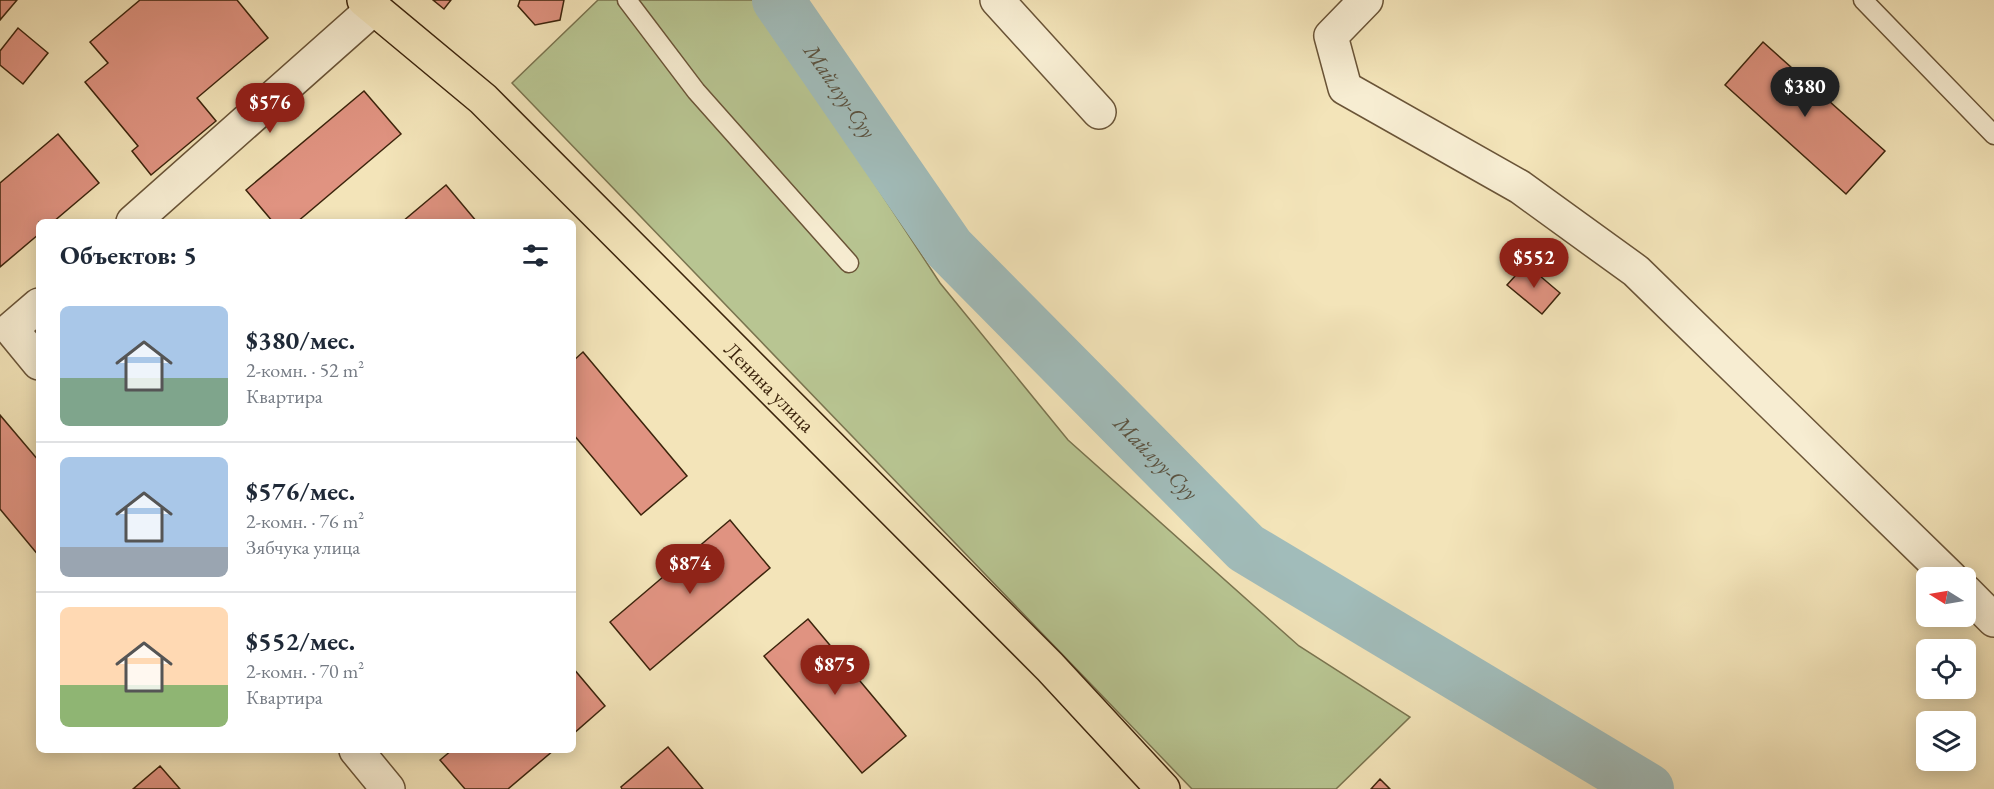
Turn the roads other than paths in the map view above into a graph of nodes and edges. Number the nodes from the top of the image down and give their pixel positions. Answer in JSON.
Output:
{"nodes":[{"id":1,"x":627,"y":0,"type":"edge"},
{"id":2,"x":997,"y":0,"type":"edge"},
{"id":3,"x":1366,"y":0,"type":"edge"},
{"id":4,"x":1863,"y":0,"type":"edge"},
{"id":5,"x":369,"y":4,"type":"edge"},
{"id":6,"x":1099,"y":112,"type":"dead end"},
{"id":7,"x":1994,"y":135,"type":"edge"},
{"id":8,"x":136,"y":219,"type":"edge"},
{"id":9,"x":849,"y":263,"type":"dead end"},
{"id":10,"x":36,"y":308,"type":"edge"},
{"id":11,"x":6,"y":333,"type":"edge"},
{"id":12,"x":36,"y":360,"type":"edge"},
{"id":13,"x":1940,"y":567,"type":"edge"},
{"id":14,"x":1976,"y":602,"type":"edge"},
{"id":15,"x":1994,"y":620,"type":"edge"},
{"id":16,"x":358,"y":753,"type":"edge"},
{"id":17,"x":388,"y":789,"type":"edge"},
{"id":18,"x":1163,"y":789,"type":"edge"}],
"edges":[{"from":1,"to":9,"type":"lane"},
{"from":2,"to":6,"type":"street"},
{"from":3,"to":13,"type":"street"},
{"from":4,"to":7,"type":"lane"},
{"from":5,"to":8,"type":"street"},
{"from":5,"to":18,"type":"main road","name":"Ленина улица"},
{"from":10,"to":11,"type":"street"},
{"from":11,"to":12,"type":"street"},
{"from":14,"to":15,"type":"street"},
{"from":16,"to":17,"type":"street"}]}
